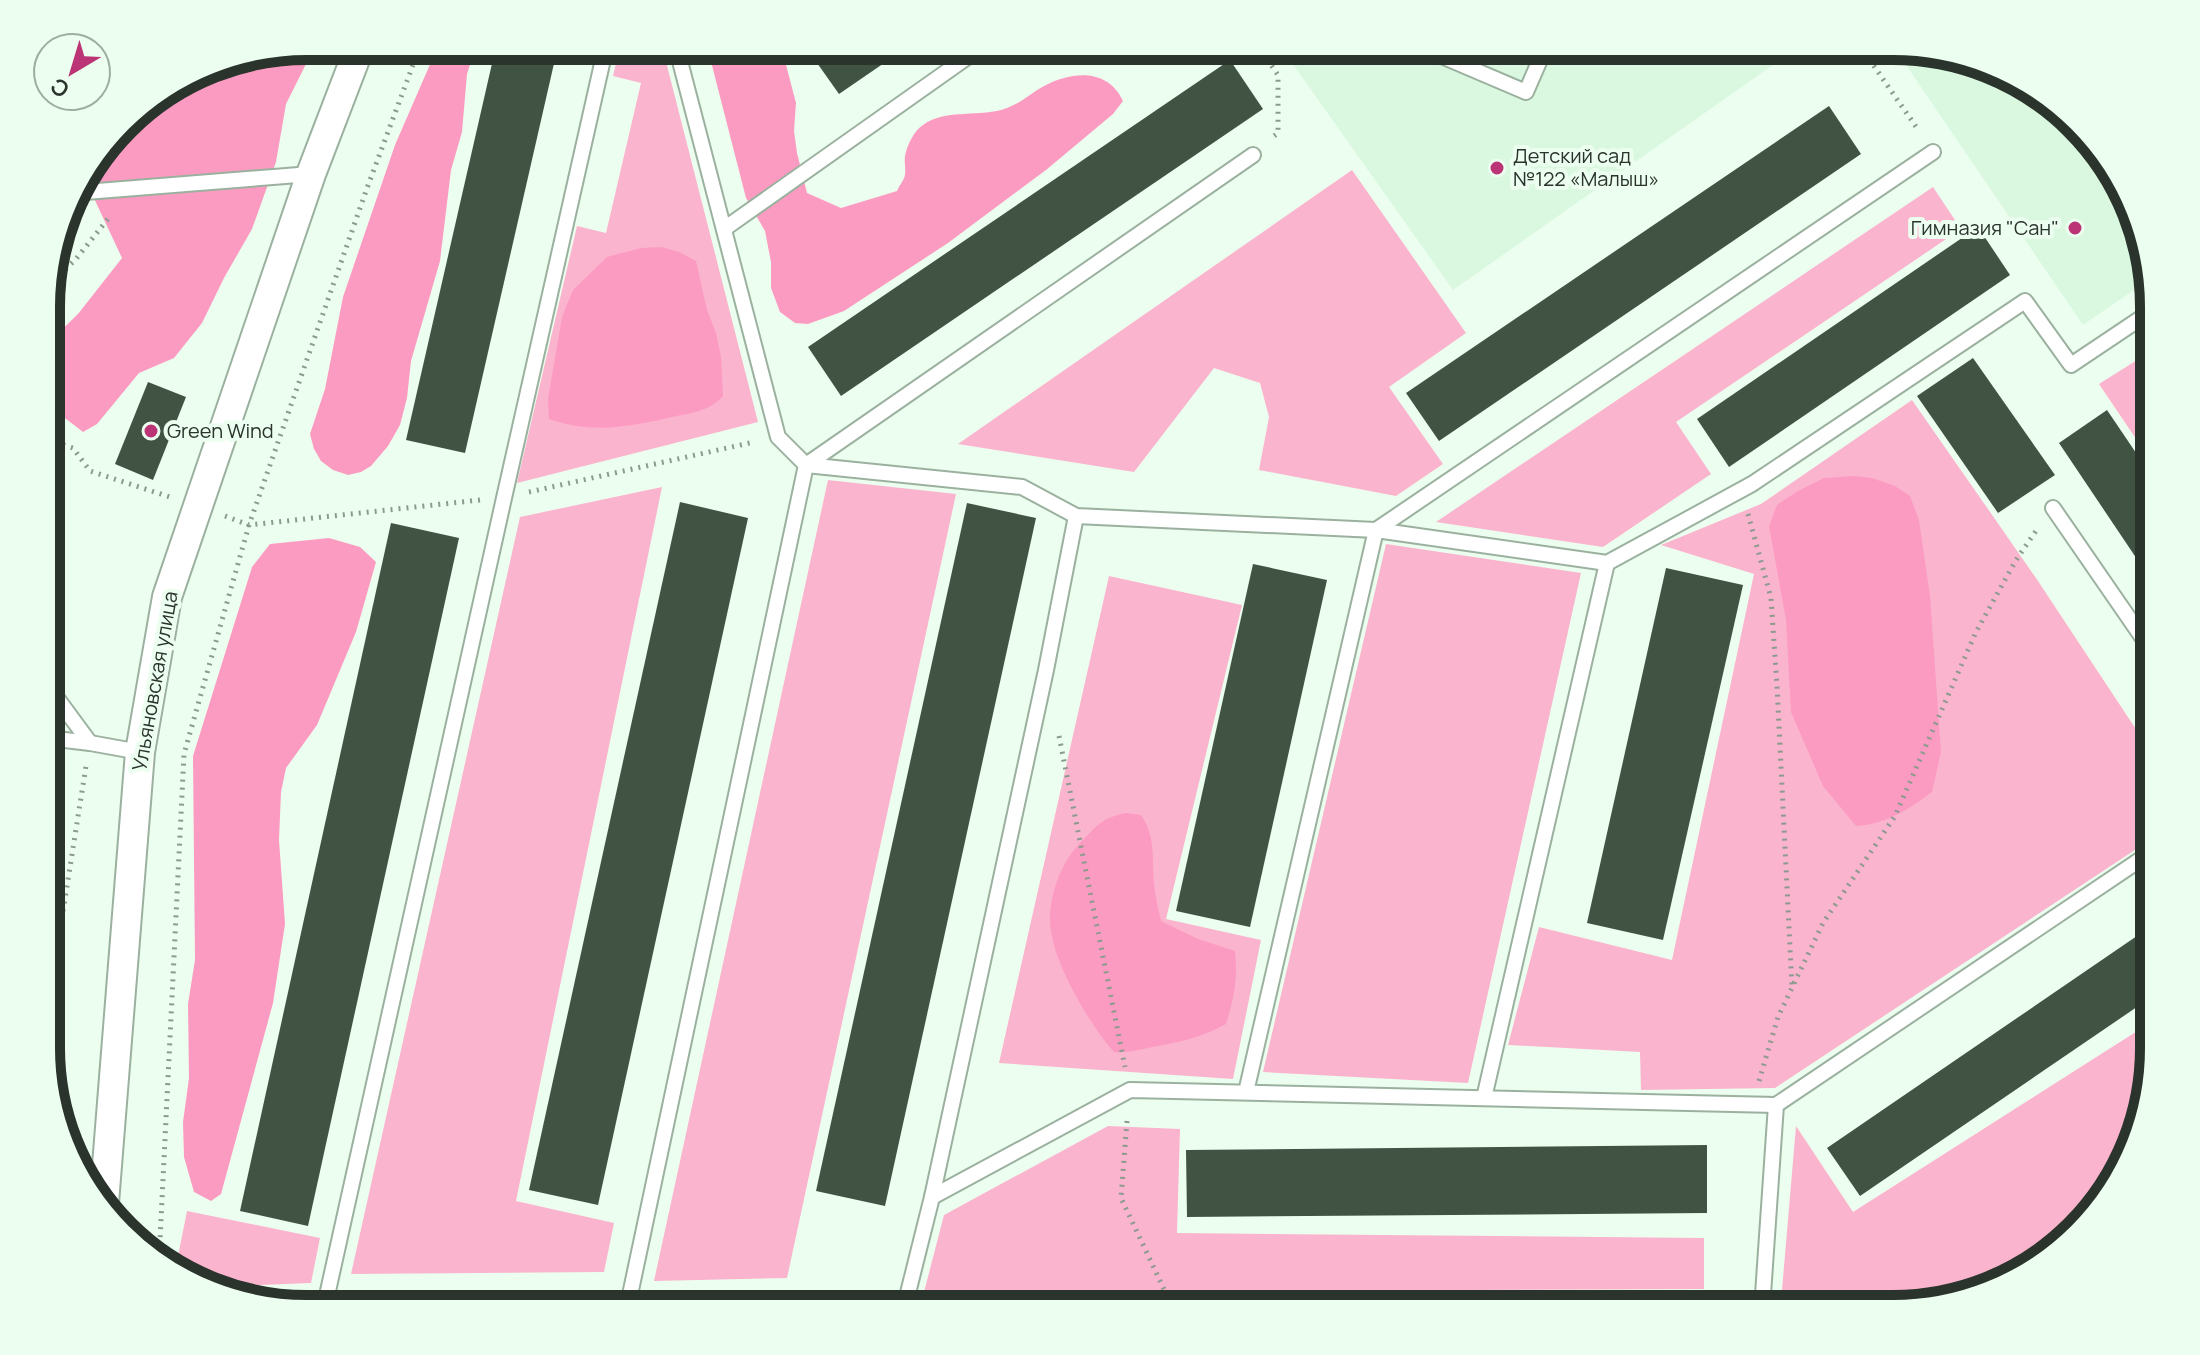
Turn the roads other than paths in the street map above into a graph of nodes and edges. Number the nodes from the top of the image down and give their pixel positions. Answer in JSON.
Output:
{"nodes":[{"id":1,"x":1452,"y":60,"type":"edge"},
{"id":2,"x":1540,"y":60,"type":"edge"},
{"id":3,"x":354,"y":61,"type":"edge"},
{"id":4,"x":603,"y":61,"type":"edge"},
{"id":5,"x":680,"y":61,"type":"edge"},
{"id":6,"x":962,"y":61,"type":"edge"},
{"id":7,"x":1933,"y":152,"type":"road end"},
{"id":8,"x":1253,"y":155,"type":"road end"},
{"id":9,"x":311,"y":174,"type":"junction"},
{"id":10,"x":89,"y":192,"type":"edge"},
{"id":11,"x":724,"y":229,"type":"junction"},
{"id":12,"x":2139,"y":319,"type":"edge"},
{"id":13,"x":806,"y":465,"type":"junction"},
{"id":14,"x":2053,"y":508,"type":"road end"},
{"id":15,"x":1076,"y":516,"type":"junction"},
{"id":16,"x":1376,"y":530,"type":"junction"},
{"id":17,"x":1607,"y":563,"type":"junction"},
{"id":18,"x":2139,"y":633,"type":"edge"},
{"id":19,"x":60,"y":702,"type":"edge"},
{"id":20,"x":60,"y":739,"type":"edge"},
{"id":21,"x":90,"y":743,"type":"junction"},
{"id":22,"x":140,"y":752,"type":"junction"},
{"id":23,"x":2139,"y":860,"type":"edge"},
{"id":24,"x":1246,"y":1092,"type":"junction"},
{"id":25,"x":1484,"y":1098,"type":"junction"},
{"id":26,"x":1776,"y":1105,"type":"junction"},
{"id":27,"x":105,"y":1189,"type":"edge"},
{"id":28,"x":932,"y":1197,"type":"junction"},
{"id":29,"x":1763,"y":1294,"type":"edge"},
{"id":30,"x":327,"y":1295,"type":"edge"},
{"id":31,"x":631,"y":1295,"type":"edge"},
{"id":32,"x":907,"y":1295,"type":"edge"}],
"edges":[{"from":1,"to":2,"type":"lane"},
{"from":3,"to":9,"type":"street","name":"Ульяновская улица"},
{"from":4,"to":30,"type":"lane"},
{"from":5,"to":11,"type":"lane"},
{"from":6,"to":11,"type":"lane"},
{"from":7,"to":16,"type":"lane"},
{"from":8,"to":13,"type":"lane"},
{"from":9,"to":10,"type":"lane"},
{"from":9,"to":22,"type":"street","name":"Ульяновская улица"},
{"from":11,"to":13,"type":"lane"},
{"from":12,"to":17,"type":"lane"},
{"from":13,"to":15,"type":"lane"},
{"from":13,"to":31,"type":"lane"},
{"from":14,"to":18,"type":"lane"},
{"from":15,"to":16,"type":"lane"},
{"from":15,"to":28,"type":"lane"},
{"from":16,"to":17,"type":"lane"},
{"from":16,"to":24,"type":"lane"},
{"from":17,"to":25,"type":"lane"},
{"from":19,"to":21,"type":"lane"},
{"from":20,"to":21,"type":"lane"},
{"from":21,"to":22,"type":"lane"},
{"from":22,"to":27,"type":"street","name":"Ульяновская улица"},
{"from":23,"to":26,"type":"lane"},
{"from":24,"to":25,"type":"lane"},
{"from":24,"to":28,"type":"lane"},
{"from":25,"to":26,"type":"lane"},
{"from":26,"to":29,"type":"lane"},
{"from":28,"to":32,"type":"lane"}]}
